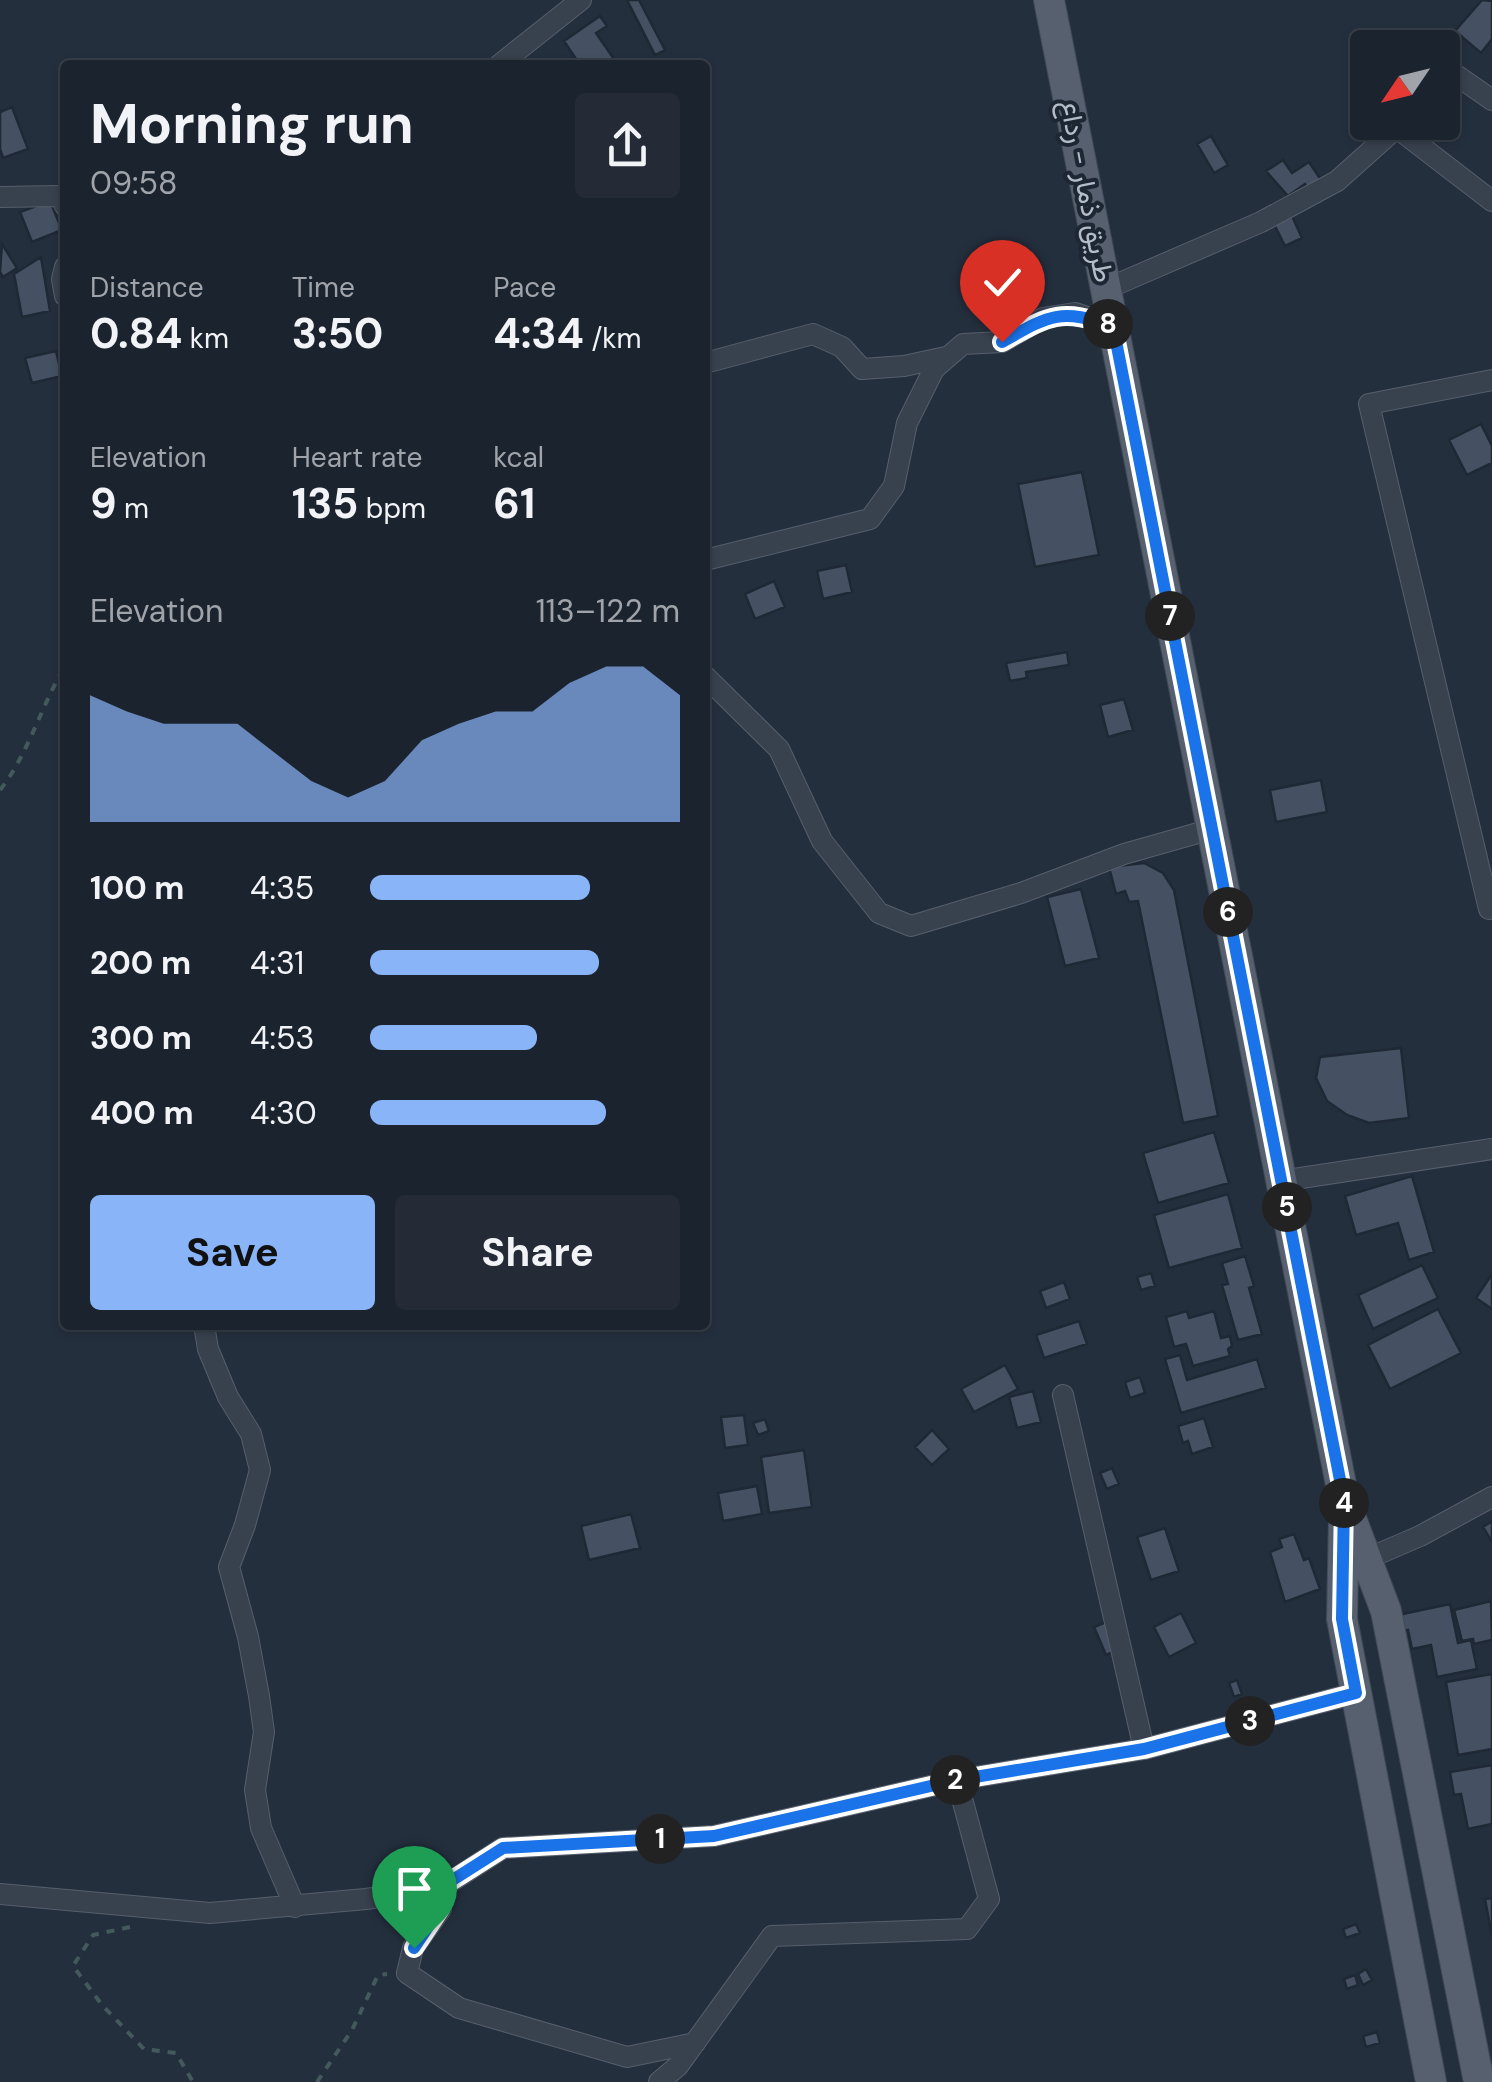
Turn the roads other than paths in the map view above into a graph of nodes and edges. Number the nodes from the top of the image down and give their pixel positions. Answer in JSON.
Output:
{"nodes":[{"id":1,"x":581,"y":0,"type":"edge"},
{"id":2,"x":1049,"y":0,"type":"edge"},
{"id":3,"x":506,"y":60,"type":"edge"},
{"id":4,"x":1460,"y":79,"type":"edge"},
{"id":5,"x":1492,"y":100,"type":"edge"},
{"id":6,"x":1383,"y":140,"type":"edge"},
{"id":7,"x":1418,"y":140,"type":"edge"},
{"id":8,"x":0,"y":196,"type":"edge"},
{"id":9,"x":60,"y":196,"type":"edge"},
{"id":10,"x":1492,"y":201,"type":"edge"},
{"id":11,"x":1106,"y":290,"type":"junction"},
{"id":12,"x":1113,"y":326,"type":"junction"},
{"id":13,"x":948,"y":357,"type":"junction"},
{"id":14,"x":710,"y":362,"type":"edge"},
{"id":15,"x":1492,"y":380,"type":"edge"},
{"id":16,"x":710,"y":559,"type":"edge"},
{"id":17,"x":710,"y":681,"type":"edge"},
{"id":18,"x":1212,"y":828,"type":"junction"},
{"id":19,"x":1492,"y":906,"type":"edge"},
{"id":20,"x":1492,"y":1149,"type":"edge"},
{"id":21,"x":1282,"y":1181,"type":"junction"},
{"id":22,"x":205,"y":1330,"type":"edge"},
{"id":23,"x":1063,"y":1395,"type":"dead end"},
{"id":24,"x":1492,"y":1497,"type":"edge"},
{"id":25,"x":1355,"y":1564,"type":"junction"},
{"id":26,"x":1356,"y":1693,"type":"junction"},
{"id":27,"x":1144,"y":1749,"type":"junction"},
{"id":28,"x":957,"y":1780,"type":"junction"},
{"id":29,"x":440,"y":1888,"type":"junction"},
{"id":30,"x":0,"y":1894,"type":"edge"},
{"id":31,"x":295,"y":1907,"type":"junction"},
{"id":32,"x":695,"y":2043,"type":"junction"},
{"id":33,"x":659,"y":2082,"type":"edge"},
{"id":34,"x":1431,"y":2082,"type":"edge"},
{"id":35,"x":1479,"y":2082,"type":"edge"}],
"edges":[{"from":1,"to":3,"type":"street"},
{"from":2,"to":11,"type":"main road","name":"طريق ذمار - رداع"},
{"from":4,"to":5,"type":"street"},
{"from":6,"to":11,"type":"street"},
{"from":7,"to":10,"type":"street"},
{"from":8,"to":9,"type":"street"},
{"from":11,"to":12,"type":"main road","name":"طريق ذمار - رداع"},
{"from":12,"to":13,"type":"street"},
{"from":12,"to":18,"type":"main road","name":"طريق ذمار - رداع"},
{"from":13,"to":14,"type":"street"},
{"from":13,"to":16,"type":"street"},
{"from":15,"to":19,"type":"street"},
{"from":17,"to":18,"type":"street"},
{"from":18,"to":21,"type":"main road","name":"طريق ذمار - رداع"},
{"from":20,"to":21,"type":"street"},
{"from":21,"to":25,"type":"main road","name":"طريق ذمار - رداع"},
{"from":22,"to":31,"type":"street"},
{"from":23,"to":27,"type":"street"},
{"from":24,"to":25,"type":"street"},
{"from":25,"to":26,"type":"main road"},
{"from":25,"to":35,"type":"main road","name":"طريق ذمار - رداع"},
{"from":26,"to":27,"type":"street"},
{"from":26,"to":34,"type":"main road"},
{"from":27,"to":28,"type":"street"},
{"from":28,"to":29,"type":"street"},
{"from":28,"to":32,"type":"street"},
{"from":29,"to":31,"type":"street"},
{"from":29,"to":32,"type":"street"},
{"from":30,"to":31,"type":"street"},
{"from":32,"to":33,"type":"street"}]}
